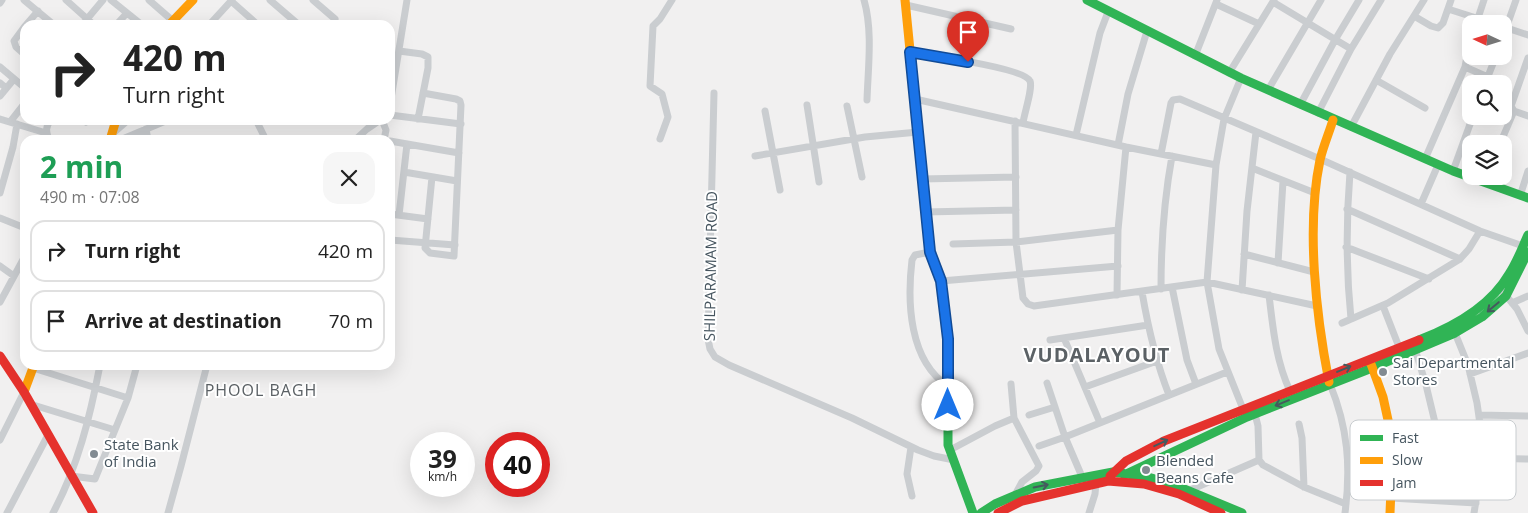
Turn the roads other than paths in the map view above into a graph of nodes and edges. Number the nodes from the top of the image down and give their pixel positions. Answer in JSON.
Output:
{"nodes":[{"id":1,"x":24,"y":0,"type":"edge"},
{"id":2,"x":103,"y":0,"type":"edge"},
{"id":3,"x":111,"y":0,"type":"edge"},
{"id":4,"x":149,"y":0,"type":"edge"},
{"id":5,"x":270,"y":0,"type":"edge"},
{"id":6,"x":313,"y":0,"type":"edge"},
{"id":7,"x":407,"y":0,"type":"edge"},
{"id":8,"x":672,"y":0,"type":"edge"},
{"id":9,"x":864,"y":0,"type":"edge"},
{"id":10,"x":1087,"y":0,"type":"edge"},
{"id":11,"x":1321,"y":0,"type":"edge"},
{"id":12,"x":1359,"y":0,"type":"edge"},
{"id":13,"x":1381,"y":0,"type":"edge"},
{"id":14,"x":1424,"y":0,"type":"edge"},
{"id":15,"x":1451,"y":0,"type":"edge"},
{"id":16,"x":1484,"y":0,"type":"edge"},
{"id":17,"x":1516,"y":0,"type":"edge"},
{"id":18,"x":69,"y":1,"type":"edge"},
{"id":19,"x":190,"y":1,"type":"edge"},
{"id":20,"x":231,"y":1,"type":"edge"},
{"id":21,"x":1273,"y":1,"type":"edge"},
{"id":22,"x":1216,"y":2,"type":"edge"},
{"id":23,"x":906,"y":3,"type":"edge"},
{"id":24,"x":1448,"y":9,"type":"junction"},
{"id":25,"x":38,"y":11,"type":"junction"},
{"id":26,"x":1108,"y":12,"type":"junction"},
{"id":27,"x":127,"y":13,"type":"junction"},
{"id":28,"x":1462,"y":15,"type":"edge"},
{"id":29,"x":1479,"y":15,"type":"edge"},
{"id":30,"x":1510,"y":15,"type":"edge"},
{"id":31,"x":1414,"y":16,"type":"junction"},
{"id":32,"x":88,"y":18,"type":"joint"},
{"id":33,"x":251,"y":19,"type":"edge"},
{"id":34,"x":335,"y":19,"type":"dead end"},
{"id":35,"x":30,"y":20,"type":"edge"},
{"id":36,"x":48,"y":20,"type":"edge"},
{"id":37,"x":121,"y":20,"type":"edge"},
{"id":38,"x":136,"y":20,"type":"edge"},
{"id":39,"x":168,"y":20,"type":"edge"},
{"id":40,"x":174,"y":20,"type":"edge"},
{"id":41,"x":214,"y":20,"type":"edge"},
{"id":42,"x":293,"y":20,"type":"edge"},
{"id":43,"x":1259,"y":24,"type":"junction"},
{"id":44,"x":1308,"y":24,"type":"junction"},
{"id":45,"x":1011,"y":29,"type":"dead end"},
{"id":46,"x":1512,"y":31,"type":"edge"},
{"id":47,"x":20,"y":32,"type":"edge"},
{"id":48,"x":1147,"y":32,"type":"junction"},
{"id":49,"x":1528,"y":35,"type":"edge"},
{"id":50,"x":1335,"y":40,"type":"junction"},
{"id":51,"x":1351,"y":49,"type":"junction"},
{"id":52,"x":20,"y":50,"type":"edge"},
{"id":53,"x":399,"y":51,"type":"junction"},
{"id":54,"x":910,"y":52,"type":"junction"},
{"id":55,"x":1195,"y":56,"type":"junction"},
{"id":56,"x":1528,"y":58,"type":"edge"},
{"id":57,"x":0,"y":66,"type":"edge"},
{"id":58,"x":1464,"y":67,"type":"joint"},
{"id":59,"x":1229,"y":73,"type":"junction"},
{"id":60,"x":395,"y":75,"type":"edge"},
{"id":61,"x":1478,"y":75,"type":"edge"},
{"id":62,"x":1240,"y":78,"type":"junction"},
{"id":63,"x":14,"y":79,"type":"junction"},
{"id":64,"x":1376,"y":80,"type":"junction"},
{"id":65,"x":20,"y":84,"type":"edge"},
{"id":66,"x":3,"y":86,"type":"edge"},
{"id":67,"x":1268,"y":90,"type":"junction"},
{"id":68,"x":423,"y":93,"type":"junction"},
{"id":69,"x":714,"y":93,"type":"dead end"},
{"id":70,"x":0,"y":96,"type":"edge"},
{"id":71,"x":914,"y":99,"type":"junction"},
{"id":72,"x":867,"y":100,"type":"dead end"},
{"id":73,"x":807,"y":105,"type":"dead end"},
{"id":74,"x":1300,"y":105,"type":"junction"},
{"id":75,"x":847,"y":106,"type":"dead end"},
{"id":76,"x":1425,"y":108,"type":"dead end"},
{"id":77,"x":1514,"y":110,"type":"junction"},
{"id":78,"x":20,"y":111,"type":"edge"},
{"id":79,"x":765,"y":111,"type":"dead end"},
{"id":80,"x":1318,"y":113,"type":"junction"},
{"id":81,"x":395,"y":116,"type":"edge"},
{"id":82,"x":1528,"y":116,"type":"edge"},
{"id":83,"x":0,"y":119,"type":"edge"},
{"id":84,"x":418,"y":119,"type":"junction"},
{"id":85,"x":1224,"y":119,"type":"junction"},
{"id":86,"x":1333,"y":120,"type":"junction"},
{"id":87,"x":1019,"y":122,"type":"junction"},
{"id":88,"x":13,"y":123,"type":"junction"},
{"id":89,"x":461,"y":124,"type":"junction"},
{"id":90,"x":123,"y":125,"type":"edge"},
{"id":91,"x":156,"y":125,"type":"edge"},
{"id":92,"x":374,"y":125,"type":"edge"},
{"id":93,"x":1470,"y":125,"type":"edge"},
{"id":94,"x":1351,"y":127,"type":"junction"},
{"id":95,"x":146,"y":129,"type":"junction"},
{"id":96,"x":918,"y":132,"type":"junction"},
{"id":97,"x":1256,"y":132,"type":"junction"},
{"id":98,"x":45,"y":135,"type":"edge"},
{"id":99,"x":113,"y":135,"type":"edge"},
{"id":100,"x":132,"y":135,"type":"edge"},
{"id":101,"x":147,"y":135,"type":"edge"},
{"id":102,"x":362,"y":135,"type":"edge"},
{"id":103,"x":1076,"y":135,"type":"junction"},
{"id":104,"x":1504,"y":135,"type":"edge"},
{"id":105,"x":855,"y":138,"type":"junction"},
{"id":106,"x":660,"y":139,"type":"dead end"},
{"id":107,"x":395,"y":142,"type":"edge"},
{"id":108,"x":407,"y":144,"type":"junction"},
{"id":109,"x":814,"y":145,"type":"junction"},
{"id":110,"x":1118,"y":145,"type":"junction"},
{"id":111,"x":1126,"y":147,"type":"junction"},
{"id":112,"x":459,"y":152,"type":"junction"},
{"id":113,"x":774,"y":153,"type":"junction"},
{"id":114,"x":1160,"y":154,"type":"junction"},
{"id":115,"x":756,"y":156,"type":"dead end"},
{"id":116,"x":1172,"y":156,"type":"junction"},
{"id":117,"x":0,"y":158,"type":"edge"},
{"id":118,"x":1320,"y":158,"type":"junction"},
{"id":119,"x":1424,"y":159,"type":"junction"},
{"id":120,"x":9,"y":160,"type":"junction"},
{"id":121,"x":1216,"y":165,"type":"junction"},
{"id":122,"x":1438,"y":165,"type":"junction"},
{"id":123,"x":1252,"y":168,"type":"junction"},
{"id":124,"x":1528,"y":171,"type":"edge"},
{"id":125,"x":404,"y":172,"type":"junction"},
{"id":126,"x":1350,"y":172,"type":"junction"},
{"id":127,"x":1453,"y":172,"type":"junction"},
{"id":128,"x":1016,"y":176,"type":"junction"},
{"id":129,"x":432,"y":177,"type":"junction"},
{"id":130,"x":862,"y":177,"type":"dead end"},
{"id":131,"x":922,"y":179,"type":"junction"},
{"id":132,"x":457,"y":181,"type":"junction"},
{"id":133,"x":1284,"y":181,"type":"junction"},
{"id":134,"x":819,"y":182,"type":"dead end"},
{"id":135,"x":780,"y":190,"type":"dead end"},
{"id":136,"x":0,"y":193,"type":"edge"},
{"id":137,"x":1315,"y":193,"type":"junction"},
{"id":138,"x":1524,"y":197,"type":"edge"},
{"id":139,"x":1421,"y":204,"type":"junction"},
{"id":140,"x":1347,"y":209,"type":"junction"},
{"id":141,"x":1016,"y":210,"type":"junction"},
{"id":142,"x":925,"y":212,"type":"junction"},
{"id":143,"x":395,"y":215,"type":"edge"},
{"id":144,"x":399,"y":215,"type":"junction"},
{"id":145,"x":0,"y":218,"type":"edge"},
{"id":146,"x":428,"y":218,"type":"junction"},
{"id":147,"x":20,"y":225,"type":"edge"},
{"id":148,"x":1118,"y":230,"type":"junction"},
{"id":149,"x":1480,"y":231,"type":"junction"},
{"id":150,"x":1528,"y":235,"type":"edge"},
{"id":151,"x":395,"y":240,"type":"edge"},
{"id":152,"x":1016,"y":242,"type":"junction"},
{"id":153,"x":425,"y":243,"type":"junction"},
{"id":154,"x":953,"y":244,"type":"dead end"},
{"id":155,"x":455,"y":245,"type":"junction"},
{"id":156,"x":1346,"y":246,"type":"junction"},
{"id":157,"x":1525,"y":249,"type":"edge"},
{"id":158,"x":930,"y":252,"type":"junction"},
{"id":159,"x":1244,"y":254,"type":"junction"},
{"id":160,"x":1460,"y":260,"type":"junction"},
{"id":161,"x":1278,"y":263,"type":"junction"},
{"id":162,"x":20,"y":265,"type":"edge"},
{"id":163,"x":0,"y":266,"type":"edge"},
{"id":164,"x":1118,"y":266,"type":"junction"},
{"id":165,"x":1314,"y":272,"type":"junction"},
{"id":166,"x":1021,"y":275,"type":"junction"},
{"id":167,"x":14,"y":276,"type":"junction"},
{"id":168,"x":1429,"y":279,"type":"junction"},
{"id":169,"x":941,"y":281,"type":"junction"},
{"id":170,"x":1207,"y":282,"type":"junction"},
{"id":171,"x":1172,"y":287,"type":"junction"},
{"id":172,"x":1499,"y":287,"type":"junction"},
{"id":173,"x":1161,"y":289,"type":"junction"},
{"id":174,"x":1242,"y":290,"type":"junction"},
{"id":175,"x":1142,"y":292,"type":"junction"},
{"id":176,"x":1117,"y":295,"type":"junction"},
{"id":177,"x":1269,"y":295,"type":"junction"},
{"id":178,"x":1528,"y":296,"type":"edge"},
{"id":179,"x":1509,"y":300,"type":"junction"},
{"id":180,"x":0,"y":302,"type":"edge"},
{"id":181,"x":1318,"y":306,"type":"junction"},
{"id":182,"x":1383,"y":306,"type":"junction"},
{"id":183,"x":1351,"y":319,"type":"junction"},
{"id":184,"x":1342,"y":323,"type":"dead end"},
{"id":185,"x":1148,"y":325,"type":"junction"},
{"id":186,"x":1528,"y":331,"type":"edge"},
{"id":187,"x":1456,"y":333,"type":"junction"},
{"id":188,"x":1064,"y":338,"type":"junction"},
{"id":189,"x":1050,"y":340,"type":"dead end"},
{"id":190,"x":1399,"y":347,"type":"junction"},
{"id":191,"x":1415,"y":349,"type":"junction"},
{"id":192,"x":1528,"y":354,"type":"edge"},
{"id":193,"x":0,"y":356,"type":"edge"},
{"id":194,"x":1157,"y":361,"type":"junction"},
{"id":195,"x":1371,"y":363,"type":"junction"},
{"id":196,"x":32,"y":370,"type":"edge"},
{"id":197,"x":45,"y":370,"type":"edge"},
{"id":198,"x":99,"y":370,"type":"edge"},
{"id":199,"x":136,"y":370,"type":"edge"},
{"id":200,"x":206,"y":370,"type":"edge"},
{"id":201,"x":1227,"y":372,"type":"junction"},
{"id":202,"x":1470,"y":374,"type":"junction"},
{"id":203,"x":1329,"y":380,"type":"junction"},
{"id":204,"x":1047,"y":383,"type":"dead end"},
{"id":205,"x":1011,"y":384,"type":"dead end"},
{"id":206,"x":1196,"y":384,"type":"junction"},
{"id":207,"x":948,"y":386,"type":"junction"},
{"id":208,"x":1085,"y":387,"type":"junction"},
{"id":209,"x":95,"y":388,"type":"junction"},
{"id":210,"x":24,"y":392,"type":"junction"},
{"id":211,"x":1290,"y":392,"type":"junction"},
{"id":212,"x":1170,"y":395,"type":"junction"},
{"id":213,"x":128,"y":398,"type":"junction"},
{"id":214,"x":30,"y":404,"type":"junction"},
{"id":215,"x":1055,"y":407,"type":"junction"},
{"id":216,"x":1248,"y":414,"type":"junction"},
{"id":217,"x":1029,"y":415,"type":"dead end"},
{"id":218,"x":1479,"y":415,"type":"junction"},
{"id":219,"x":1528,"y":416,"type":"edge"},
{"id":220,"x":1014,"y":418,"type":"junction"},
{"id":221,"x":1388,"y":420,"type":"edge"},
{"id":222,"x":1434,"y":420,"type":"edge"},
{"id":223,"x":1480,"y":420,"type":"edge"},
{"id":224,"x":87,"y":422,"type":"junction"},
{"id":225,"x":1100,"y":423,"type":"junction"},
{"id":226,"x":1299,"y":424,"type":"dead end"},
{"id":227,"x":115,"y":430,"type":"junction"},
{"id":228,"x":48,"y":435,"type":"junction"},
{"id":229,"x":1065,"y":437,"type":"junction"},
{"id":230,"x":0,"y":440,"type":"edge"},
{"id":231,"x":1039,"y":446,"type":"dead end"},
{"id":232,"x":911,"y":447,"type":"junction"},
{"id":233,"x":950,"y":450,"type":"junction"},
{"id":234,"x":954,"y":460,"type":"junction"},
{"id":235,"x":1259,"y":460,"type":"junction"},
{"id":236,"x":1113,"y":472,"type":"junction"},
{"id":237,"x":71,"y":476,"type":"junction"},
{"id":238,"x":1122,"y":478,"type":"junction"},
{"id":239,"x":1083,"y":479,"type":"junction"},
{"id":240,"x":1108,"y":481,"type":"junction"},
{"id":241,"x":1096,"y":483,"type":"junction"},
{"id":242,"x":1304,"y":486,"type":"junction"},
{"id":243,"x":1188,"y":491,"type":"junction"},
{"id":244,"x":912,"y":496,"type":"dead end"},
{"id":245,"x":1015,"y":496,"type":"junction"},
{"id":246,"x":1392,"y":500,"type":"edge"},
{"id":247,"x":1425,"y":500,"type":"edge"},
{"id":248,"x":1476,"y":500,"type":"edge"},
{"id":249,"x":1441,"y":501,"type":"joint"},
{"id":250,"x":1476,"y":503,"type":"junction"},
{"id":251,"x":1346,"y":504,"type":"junction"},
{"id":252,"x":1009,"y":511,"type":"edge"},
{"id":253,"x":7,"y":513,"type":"edge"},
{"id":254,"x":53,"y":513,"type":"edge"},
{"id":255,"x":93,"y":513,"type":"edge"},
{"id":256,"x":168,"y":513,"type":"edge"},
{"id":257,"x":974,"y":513,"type":"edge"},
{"id":258,"x":981,"y":513,"type":"edge"},
{"id":259,"x":998,"y":513,"type":"edge"},
{"id":260,"x":1089,"y":513,"type":"edge"},
{"id":261,"x":1221,"y":513,"type":"edge"},
{"id":262,"x":1242,"y":513,"type":"edge"},
{"id":263,"x":1345,"y":513,"type":"edge"},
{"id":264,"x":1390,"y":513,"type":"edge"},
{"id":265,"x":1474,"y":513,"type":"edge"}],
"edges":[{"from":1,"to":25,"type":"street"},
{"from":2,"to":32,"type":"street"},
{"from":3,"to":27,"type":"street"},
{"from":4,"to":39,"type":"street"},
{"from":5,"to":42,"type":"street"},
{"from":6,"to":34,"type":"street"},
{"from":7,"to":53,"type":"street"},
{"from":8,"to":106,"type":"street"},
{"from":9,"to":72,"type":"street"},
{"from":10,"to":26,"type":"main road"},
{"from":11,"to":44,"type":"street"},
{"from":12,"to":50,"type":"street"},
{"from":13,"to":51,"type":"street"},
{"from":14,"to":31,"type":"street"},
{"from":15,"to":24,"type":"street"},
{"from":16,"to":29,"type":"street"},
{"from":17,"to":30,"type":"street"},
{"from":18,"to":32,"type":"street"},
{"from":19,"to":40,"type":"main road"},
{"from":20,"to":33,"type":"street"},
{"from":20,"to":41,"type":"street"},
{"from":21,"to":43,"type":"street"},
{"from":21,"to":44,"type":"street"},
{"from":22,"to":43,"type":"street"},
{"from":22,"to":55,"type":"street"},
{"from":23,"to":45,"type":"street"},
{"from":23,"to":54,"type":"main road"},
{"from":24,"to":28,"type":"street"},
{"from":24,"to":31,"type":"street"},
{"from":25,"to":35,"type":"street"},
{"from":25,"to":36,"type":"street"},
{"from":26,"to":48,"type":"main road"},
{"from":26,"to":103,"type":"street"},
{"from":27,"to":37,"type":"street"},
{"from":27,"to":38,"type":"street"},
{"from":31,"to":64,"type":"street"},
{"from":43,"to":59,"type":"street"},
{"from":44,"to":50,"type":"street"},
{"from":44,"to":67,"type":"street"},
{"from":46,"to":49,"type":"street"},
{"from":47,"to":52,"type":"street"},
{"from":48,"to":55,"type":"main road"},
{"from":48,"to":110,"type":"street"},
{"from":50,"to":51,"type":"street"},
{"from":50,"to":74,"type":"street"},
{"from":51,"to":80,"type":"street"},
{"from":53,"to":60,"type":"street"},
{"from":53,"to":68,"type":"street"},
{"from":54,"to":71,"type":"main road"},
{"from":54,"to":87,"type":"street"},
{"from":55,"to":59,"type":"main road"},
{"from":56,"to":77,"type":"street"},
{"from":57,"to":63,"type":"street"},
{"from":58,"to":61,"type":"street"},
{"from":58,"to":119,"type":"street"},
{"from":59,"to":62,"type":"main road"},
{"from":62,"to":67,"type":"main road"},
{"from":62,"to":85,"type":"street"},
{"from":63,"to":65,"type":"street"},
{"from":63,"to":66,"type":"street"},
{"from":64,"to":76,"type":"street"},
{"from":64,"to":94,"type":"street"},
{"from":66,"to":70,"type":"street"},
{"from":67,"to":74,"type":"main road"},
{"from":68,"to":84,"type":"street"},
{"from":68,"to":89,"type":"street"},
{"from":69,"to":232,"type":"street","name":"SHILPARAMAM ROAD"},
{"from":71,"to":87,"type":"street"},
{"from":71,"to":96,"type":"main road"},
{"from":73,"to":109,"type":"street"},
{"from":74,"to":80,"type":"main road"},
{"from":75,"to":105,"type":"street"},
{"from":77,"to":82,"type":"street"},
{"from":77,"to":104,"type":"street"},
{"from":78,"to":88,"type":"street"},
{"from":79,"to":113,"type":"street"},
{"from":80,"to":86,"type":"main road"},
{"from":81,"to":84,"type":"street"},
{"from":83,"to":88,"type":"street"},
{"from":84,"to":89,"type":"street"},
{"from":85,"to":97,"type":"street"},
{"from":85,"to":114,"type":"street"},
{"from":85,"to":121,"type":"street"},
{"from":86,"to":94,"type":"main road"},
{"from":86,"to":118,"type":"main road"},
{"from":87,"to":103,"type":"street"},
{"from":87,"to":128,"type":"street"},
{"from":88,"to":98,"type":"street"},
{"from":88,"to":120,"type":"street"},
{"from":89,"to":112,"type":"street"},
{"from":90,"to":99,"type":"street"},
{"from":91,"to":95,"type":"street"},
{"from":92,"to":102,"type":"street"},
{"from":93,"to":127,"type":"street"},
{"from":94,"to":119,"type":"main road"},
{"from":95,"to":100,"type":"street"},
{"from":95,"to":101,"type":"street"},
{"from":96,"to":105,"type":"street"},
{"from":96,"to":131,"type":"main road"},
{"from":97,"to":118,"type":"street"},
{"from":97,"to":123,"type":"street"},
{"from":103,"to":110,"type":"street"},
{"from":105,"to":109,"type":"street"},
{"from":105,"to":130,"type":"street"},
{"from":107,"to":108,"type":"street"},
{"from":108,"to":112,"type":"street"},
{"from":108,"to":125,"type":"street"},
{"from":109,"to":113,"type":"street"},
{"from":109,"to":134,"type":"street"},
{"from":110,"to":111,"type":"street"},
{"from":111,"to":114,"type":"street"},
{"from":111,"to":148,"type":"street"},
{"from":112,"to":132,"type":"street"},
{"from":113,"to":115,"type":"street"},
{"from":113,"to":135,"type":"street"},
{"from":114,"to":116,"type":"street"},
{"from":116,"to":121,"type":"street"},
{"from":116,"to":173,"type":"street"},
{"from":117,"to":120,"type":"street"},
{"from":118,"to":126,"type":"street"},
{"from":118,"to":137,"type":"main road"},
{"from":119,"to":122,"type":"main road"},
{"from":120,"to":136,"type":"street"},
{"from":121,"to":170,"type":"street"},
{"from":122,"to":127,"type":"main road"},
{"from":122,"to":139,"type":"street"},
{"from":123,"to":133,"type":"street"},
{"from":123,"to":159,"type":"street"},
{"from":124,"to":138,"type":"street"},
{"from":125,"to":129,"type":"street"},
{"from":125,"to":144,"type":"street"},
{"from":126,"to":139,"type":"street"},
{"from":126,"to":140,"type":"street"},
{"from":127,"to":138,"type":"main road"},
{"from":128,"to":131,"type":"street"},
{"from":128,"to":141,"type":"street"},
{"from":129,"to":132,"type":"street"},
{"from":129,"to":146,"type":"street"},
{"from":131,"to":142,"type":"main road"},
{"from":132,"to":155,"type":"street"},
{"from":133,"to":137,"type":"street"},
{"from":133,"to":161,"type":"street"},
{"from":137,"to":165,"type":"main road"},
{"from":139,"to":149,"type":"street"},
{"from":140,"to":156,"type":"street"},
{"from":140,"to":160,"type":"street"},
{"from":141,"to":142,"type":"street"},
{"from":141,"to":152,"type":"street"},
{"from":142,"to":158,"type":"main road"},
{"from":143,"to":144,"type":"street"},
{"from":144,"to":146,"type":"street"},
{"from":145,"to":147,"type":"street"},
{"from":146,"to":153,"type":"street"},
{"from":148,"to":152,"type":"street"},
{"from":148,"to":164,"type":"street"},
{"from":149,"to":157,"type":"street"},
{"from":149,"to":160,"type":"street"},
{"from":150,"to":157,"type":"main road"},
{"from":151,"to":153,"type":"street"},
{"from":152,"to":154,"type":"street"},
{"from":152,"to":166,"type":"street"},
{"from":153,"to":155,"type":"street"},
{"from":153,"to":155,"type":"street"},
{"from":156,"to":168,"type":"street"},
{"from":156,"to":183,"type":"street"},
{"from":157,"to":172,"type":"main road"},
{"from":157,"to":179,"type":"main road"},
{"from":158,"to":169,"type":"main road"},
{"from":158,"to":207,"type":"street"},
{"from":159,"to":161,"type":"street"},
{"from":159,"to":174,"type":"street"},
{"from":160,"to":168,"type":"street"},
{"from":161,"to":165,"type":"street"},
{"from":162,"to":167,"type":"street"},
{"from":163,"to":167,"type":"street"},
{"from":164,"to":166,"type":"street"},
{"from":164,"to":176,"type":"street"},
{"from":165,"to":181,"type":"main road"},
{"from":166,"to":169,"type":"street"},
{"from":166,"to":176,"type":"street"},
{"from":167,"to":180,"type":"street"},
{"from":168,"to":182,"type":"street"},
{"from":169,"to":207,"type":"main road"},
{"from":170,"to":171,"type":"street"},
{"from":170,"to":174,"type":"street"},
{"from":170,"to":201,"type":"street"},
{"from":171,"to":173,"type":"street"},
{"from":171,"to":206,"type":"street"},
{"from":172,"to":179,"type":"street"},
{"from":172,"to":190,"type":"main road"},
{"from":173,"to":175,"type":"street"},
{"from":174,"to":177,"type":"street"},
{"from":175,"to":176,"type":"street"},
{"from":175,"to":185,"type":"street"},
{"from":177,"to":181,"type":"street"},
{"from":177,"to":211,"type":"street"},
{"from":178,"to":179,"type":"street"},
{"from":179,"to":186,"type":"street"},
{"from":179,"to":187,"type":"main road","one_way":true},
{"from":181,"to":203,"type":"main road"},
{"from":182,"to":183,"type":"street"},
{"from":182,"to":190,"type":"street"},
{"from":183,"to":184,"type":"street"},
{"from":185,"to":188,"type":"street"},
{"from":185,"to":194,"type":"street"},
{"from":187,"to":191,"type":"main road"},
{"from":187,"to":202,"type":"street"},
{"from":188,"to":189,"type":"street"},
{"from":188,"to":208,"type":"street"},
{"from":190,"to":195,"type":"main road"},
{"from":191,"to":195,"type":"main road"},
{"from":191,"to":222,"type":"street"},
{"from":192,"to":202,"type":"street"},
{"from":193,"to":210,"type":"main road"},
{"from":194,"to":208,"type":"street"},
{"from":194,"to":212,"type":"street"},
{"from":195,"to":203,"type":"main road"},
{"from":195,"to":221,"type":"main road"},
{"from":196,"to":210,"type":"main road"},
{"from":197,"to":209,"type":"street"},
{"from":198,"to":209,"type":"street"},
{"from":199,"to":213,"type":"street"},
{"from":200,"to":256,"type":"street"},
{"from":201,"to":206,"type":"street"},
{"from":201,"to":216,"type":"street"},
{"from":202,"to":218,"type":"street"},
{"from":203,"to":211,"type":"main road"},
{"from":203,"to":216,"type":"main road","one_way":true},
{"from":203,"to":251,"type":"street"},
{"from":204,"to":215,"type":"street"},
{"from":205,"to":220,"type":"street"},
{"from":206,"to":212,"type":"street"},
{"from":207,"to":233,"type":"main road"},
{"from":208,"to":225,"type":"street"},
{"from":209,"to":213,"type":"street"},
{"from":209,"to":224,"type":"street"},
{"from":210,"to":214,"type":"main road"},
{"from":210,"to":230,"type":"street"},
{"from":211,"to":216,"type":"main road"},
{"from":212,"to":225,"type":"street"},
{"from":213,"to":227,"type":"street"},
{"from":214,"to":224,"type":"street"},
{"from":214,"to":228,"type":"main road"},
{"from":215,"to":217,"type":"street"},
{"from":215,"to":229,"type":"street"},
{"from":216,"to":235,"type":"street"},
{"from":236,"to":216,"type":"main road","one_way":true},
{"from":216,"to":238,"type":"main road"},
{"from":218,"to":219,"type":"street"},
{"from":218,"to":223,"type":"street"},
{"from":220,"to":233,"type":"street"},
{"from":220,"to":245,"type":"street"},
{"from":224,"to":227,"type":"street"},
{"from":224,"to":237,"type":"street"},
{"from":225,"to":229,"type":"street"},
{"from":226,"to":242,"type":"street"},
{"from":227,"to":237,"type":"street"},
{"from":228,"to":237,"type":"main road"},
{"from":228,"to":253,"type":"street"},
{"from":229,"to":231,"type":"street"},
{"from":229,"to":239,"type":"street"},
{"from":232,"to":234,"type":"street","name":"SHILPARAMAM ROAD"},
{"from":232,"to":244,"type":"street"},
{"from":233,"to":234,"type":"main road"},
{"from":234,"to":257,"type":"main road"},
{"from":235,"to":242,"type":"street"},
{"from":235,"to":243,"type":"street"},
{"from":236,"to":238,"type":"main road"},
{"from":236,"to":239,"type":"main road"},
{"from":236,"to":240,"type":"main road"},
{"from":237,"to":254,"type":"street"},
{"from":237,"to":255,"type":"main road"},
{"from":238,"to":240,"type":"main road"},
{"from":238,"to":243,"type":"main road"},
{"from":238,"to":261,"type":"main road"},
{"from":245,"to":239,"type":"main road","one_way":true},
{"from":240,"to":241,"type":"main road"},
{"from":241,"to":252,"type":"main road"},
{"from":241,"to":260,"type":"street"},
{"from":242,"to":251,"type":"street"},
{"from":243,"to":262,"type":"main road"},
{"from":245,"to":258,"type":"main road"},
{"from":246,"to":264,"type":"main road"},
{"from":247,"to":249,"type":"street"},
{"from":248,"to":250,"type":"street"},
{"from":249,"to":250,"type":"street"},
{"from":250,"to":265,"type":"street"},
{"from":251,"to":263,"type":"street"},
{"from":252,"to":259,"type":"main road"}]}
